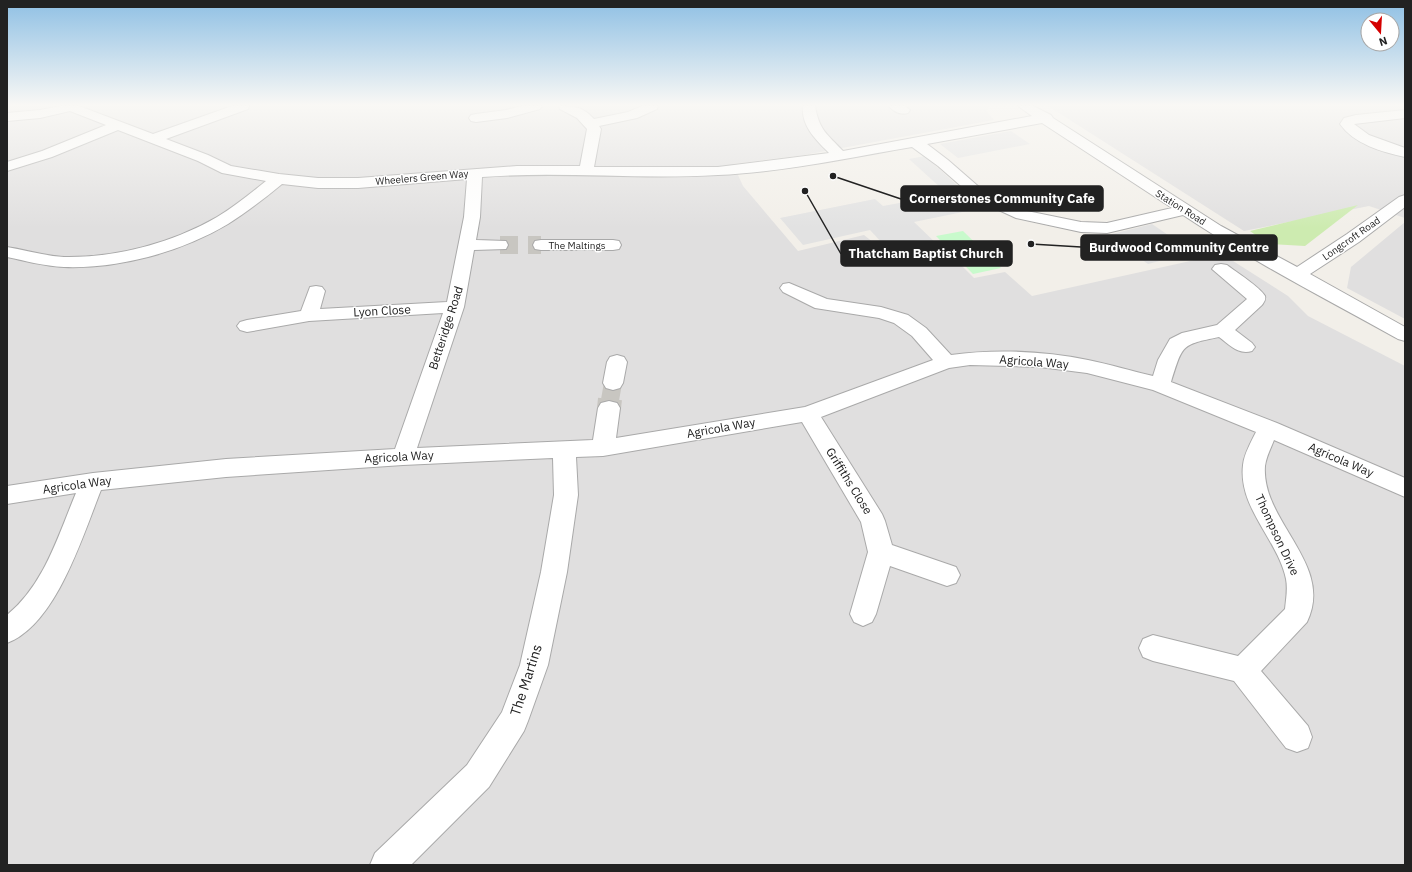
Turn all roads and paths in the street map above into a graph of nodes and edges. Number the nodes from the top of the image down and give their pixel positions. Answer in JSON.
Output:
{"nodes":[{"id":1,"x":65,"y":147,"type":"edge"},
{"id":2,"x":173,"y":147,"type":"edge"},
{"id":3,"x":591,"y":147,"type":"edge"},
{"id":4,"x":831,"y":147,"type":"edge"},
{"id":5,"x":890,"y":147,"type":"edge"},
{"id":6,"x":921,"y":147,"type":"edge"},
{"id":7,"x":1089,"y":147,"type":"edge"},
{"id":8,"x":1388,"y":147,"type":"edge"},
{"id":9,"x":1405,"y":153,"type":"edge"},
{"id":10,"x":840,"y":156,"type":"junction"},
{"id":11,"x":7,"y":167,"type":"edge"},
{"id":12,"x":586,"y":171,"type":"junction"},
{"id":13,"x":475,"y":173,"type":"junction"},
{"id":14,"x":278,"y":179,"type":"junction"},
{"id":15,"x":1405,"y":200,"type":"edge"},
{"id":16,"x":1185,"y":210,"type":"junction"},
{"id":17,"x":467,"y":245,"type":"junction"},
{"id":18,"x":500,"y":245,"type":"tunnel mouth"},
{"id":19,"x":542,"y":245,"type":"tunnel mouth"},
{"id":20,"x":613,"y":245,"type":"dead end"},
{"id":21,"x":7,"y":252,"type":"edge"},
{"id":22,"x":1221,"y":269,"type":"dead end"},
{"id":23,"x":1297,"y":275,"type":"junction"},
{"id":24,"x":789,"y":288,"type":"dead end"},
{"id":25,"x":316,"y":291,"type":"dead end"},
{"id":26,"x":455,"y":307,"type":"junction"},
{"id":27,"x":309,"y":315,"type":"junction"},
{"id":28,"x":247,"y":326,"type":"dead end"},
{"id":29,"x":1223,"y":330,"type":"junction"},
{"id":30,"x":1405,"y":336,"type":"edge"},
{"id":31,"x":1245,"y":347,"type":"dead end"},
{"id":32,"x":617,"y":362,"type":"dead end"},
{"id":33,"x":946,"y":362,"type":"junction"},
{"id":34,"x":613,"y":383,"type":"tunnel mouth"},
{"id":35,"x":1160,"y":385,"type":"junction"},
{"id":36,"x":609,"y":408,"type":"tunnel mouth"},
{"id":37,"x":808,"y":414,"type":"junction"},
{"id":38,"x":1269,"y":428,"type":"junction"},
{"id":39,"x":603,"y":448,"type":"junction"},
{"id":40,"x":564,"y":450,"type":"junction"},
{"id":41,"x":403,"y":457,"type":"junction"},
{"id":42,"x":93,"y":482,"type":"junction"},
{"id":43,"x":1405,"y":488,"type":"edge"},
{"id":44,"x":7,"y":495,"type":"edge"},
{"id":45,"x":881,"y":552,"type":"junction"},
{"id":46,"x":947,"y":575,"type":"dead end"},
{"id":47,"x":864,"y":614,"type":"dead end"},
{"id":48,"x":7,"y":631,"type":"edge"},
{"id":49,"x":1153,"y":648,"type":"dead end"},
{"id":50,"x":1242,"y":670,"type":"junction"},
{"id":51,"x":1297,"y":737,"type":"dead end"},
{"id":52,"x":387,"y":865,"type":"edge"}],
"edges":[{"from":1,"to":11,"type":"street"},
{"from":2,"to":14,"type":"street","name":"Wheelers Green Way"},
{"from":3,"to":12,"type":"street"},
{"from":4,"to":10,"type":"street"},
{"from":5,"to":10,"type":"street","name":"Wheelers Green Way"},
{"from":6,"to":16,"type":"street"},
{"from":7,"to":16,"type":"street","name":"Station Road"},
{"from":8,"to":9,"type":"street"},
{"from":10,"to":12,"type":"street","name":"Wheelers Green Way"},
{"from":12,"to":13,"type":"street","name":"Wheelers Green Way"},
{"from":13,"to":14,"type":"street","name":"Wheelers Green Way"},
{"from":13,"to":17,"type":"street","name":"Betteridge Road"},
{"from":14,"to":21,"type":"street"},
{"from":15,"to":23,"type":"street","name":"Longcroft Road"},
{"from":16,"to":23,"type":"street","name":"Station Road"},
{"from":17,"to":18,"type":"street"},
{"from":17,"to":26,"type":"street","name":"Betteridge Road"},
{"from":19,"to":20,"type":"street","name":"The Maltings"},
{"from":22,"to":29,"type":"street"},
{"from":23,"to":30,"type":"street","name":"Station Road"},
{"from":24,"to":33,"type":"street"},
{"from":25,"to":27,"type":"street"},
{"from":26,"to":27,"type":"street","name":"Lyon Close"},
{"from":26,"to":41,"type":"street","name":"Betteridge Road"},
{"from":27,"to":28,"type":"street","name":"Lyon Close"},
{"from":29,"to":31,"type":"street"},
{"from":29,"to":35,"type":"street"},
{"from":32,"to":34,"type":"street"},
{"from":33,"to":35,"type":"street","name":"Agricola Way"},
{"from":33,"to":37,"type":"street","name":"Agricola Way"},
{"from":35,"to":38,"type":"street","name":"Agricola Way"},
{"from":36,"to":39,"type":"street"},
{"from":37,"to":39,"type":"street","name":"Agricola Way"},
{"from":37,"to":45,"type":"street","name":"Griffiths Close"},
{"from":38,"to":43,"type":"street","name":"Agricola Way"},
{"from":38,"to":50,"type":"street","name":"Thompson Drive"},
{"from":39,"to":40,"type":"street","name":"Agricola Way"},
{"from":40,"to":41,"type":"street","name":"Agricola Way"},
{"from":40,"to":52,"type":"street","name":"The Martins"},
{"from":41,"to":42,"type":"street","name":"Agricola Way"},
{"from":42,"to":44,"type":"street","name":"Agricola Way"},
{"from":42,"to":48,"type":"street"},
{"from":45,"to":46,"type":"street"},
{"from":45,"to":47,"type":"street","name":"Griffiths Close"},
{"from":49,"to":50,"type":"street"},
{"from":50,"to":51,"type":"street"}]}
